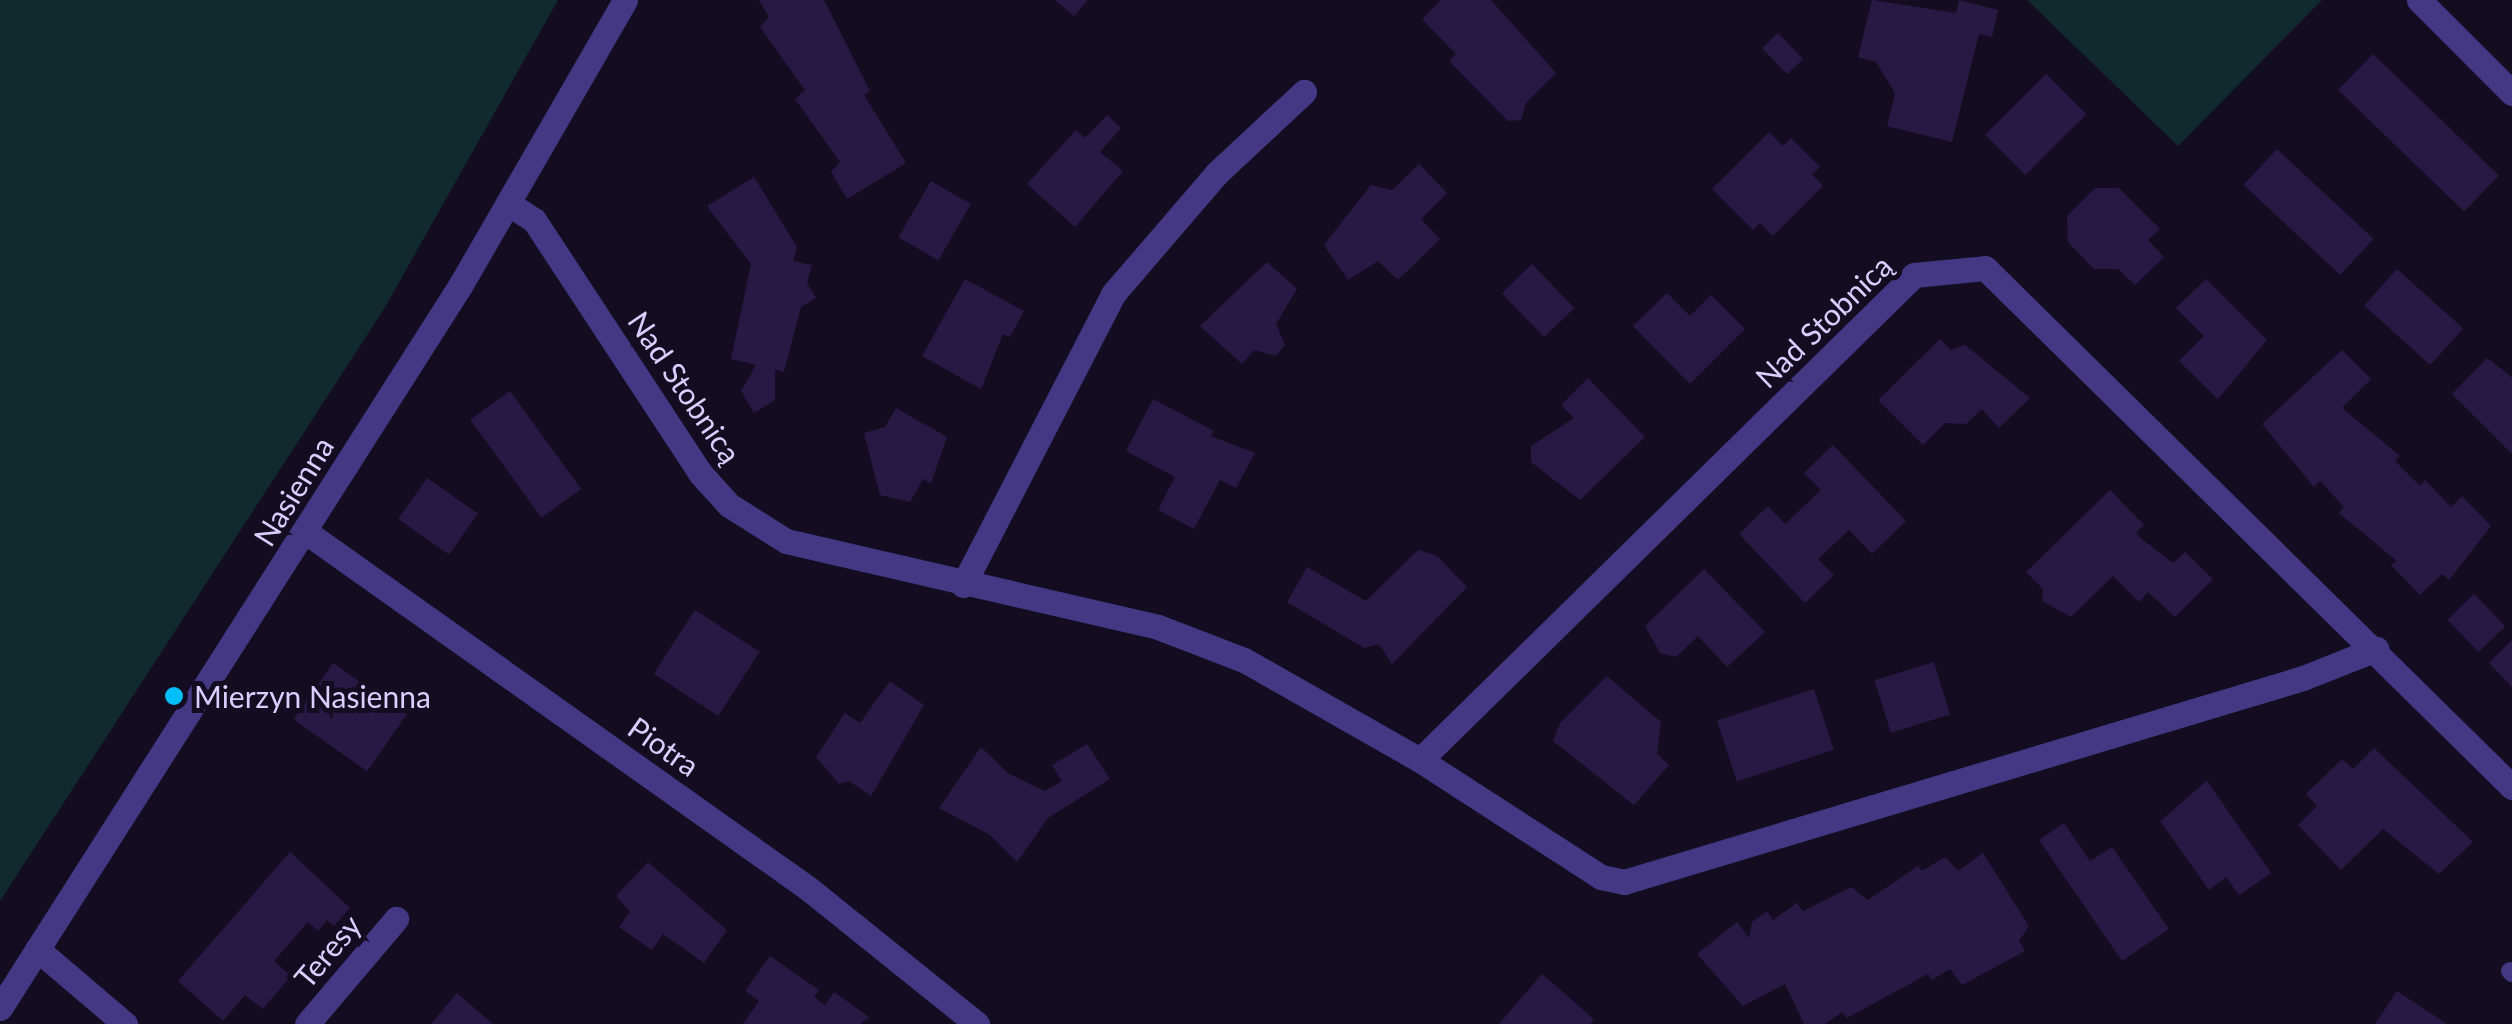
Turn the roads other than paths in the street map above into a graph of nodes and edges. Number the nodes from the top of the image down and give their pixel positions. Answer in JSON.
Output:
{"nodes":[{"id":1,"x":624,"y":0,"type":"edge"},
{"id":2,"x":2418,"y":0,"type":"edge"},
{"id":3,"x":1304,"y":92,"type":"dead end"},
{"id":4,"x":2512,"y":93,"type":"edge"},
{"id":5,"x":510,"y":204,"type":"junction"},
{"id":6,"x":306,"y":532,"type":"junction"},
{"id":7,"x":964,"y":584,"type":"junction"},
{"id":8,"x":2376,"y":649,"type":"junction"},
{"id":9,"x":1420,"y":760,"type":"junction"},
{"id":10,"x":2512,"y":786,"type":"edge"},
{"id":11,"x":396,"y":919,"type":"dead end"},
{"id":12,"x":37,"y":949,"type":"junction"},
{"id":13,"x":0,"y":1008,"type":"edge"},
{"id":14,"x":124,"y":1024,"type":"edge"},
{"id":15,"x":308,"y":1024,"type":"edge"},
{"id":16,"x":977,"y":1024,"type":"edge"}],
"edges":[{"from":1,"to":5,"type":"street","name":"Nasienna"},
{"from":2,"to":4,"type":"street"},
{"from":3,"to":7,"type":"street"},
{"from":5,"to":6,"type":"street","name":"Nasienna"},
{"from":5,"to":7,"type":"street","name":"Nad Stobnicą"},
{"from":6,"to":12,"type":"street","name":"Nasienna"},
{"from":6,"to":16,"type":"street","name":"Piotra"},
{"from":7,"to":9,"type":"street","name":"Nad Stobnicą"},
{"from":8,"to":9,"type":"street","name":"Nad Stobnicą"},
{"from":8,"to":9,"type":"street","name":"Nad Stobnicą"},
{"from":8,"to":10,"type":"street","name":"Nad Stobnicą"},
{"from":11,"to":15,"type":"street","name":"Teresy"},
{"from":12,"to":13,"type":"street","name":"Nasienna"},
{"from":12,"to":14,"type":"street"}]}
